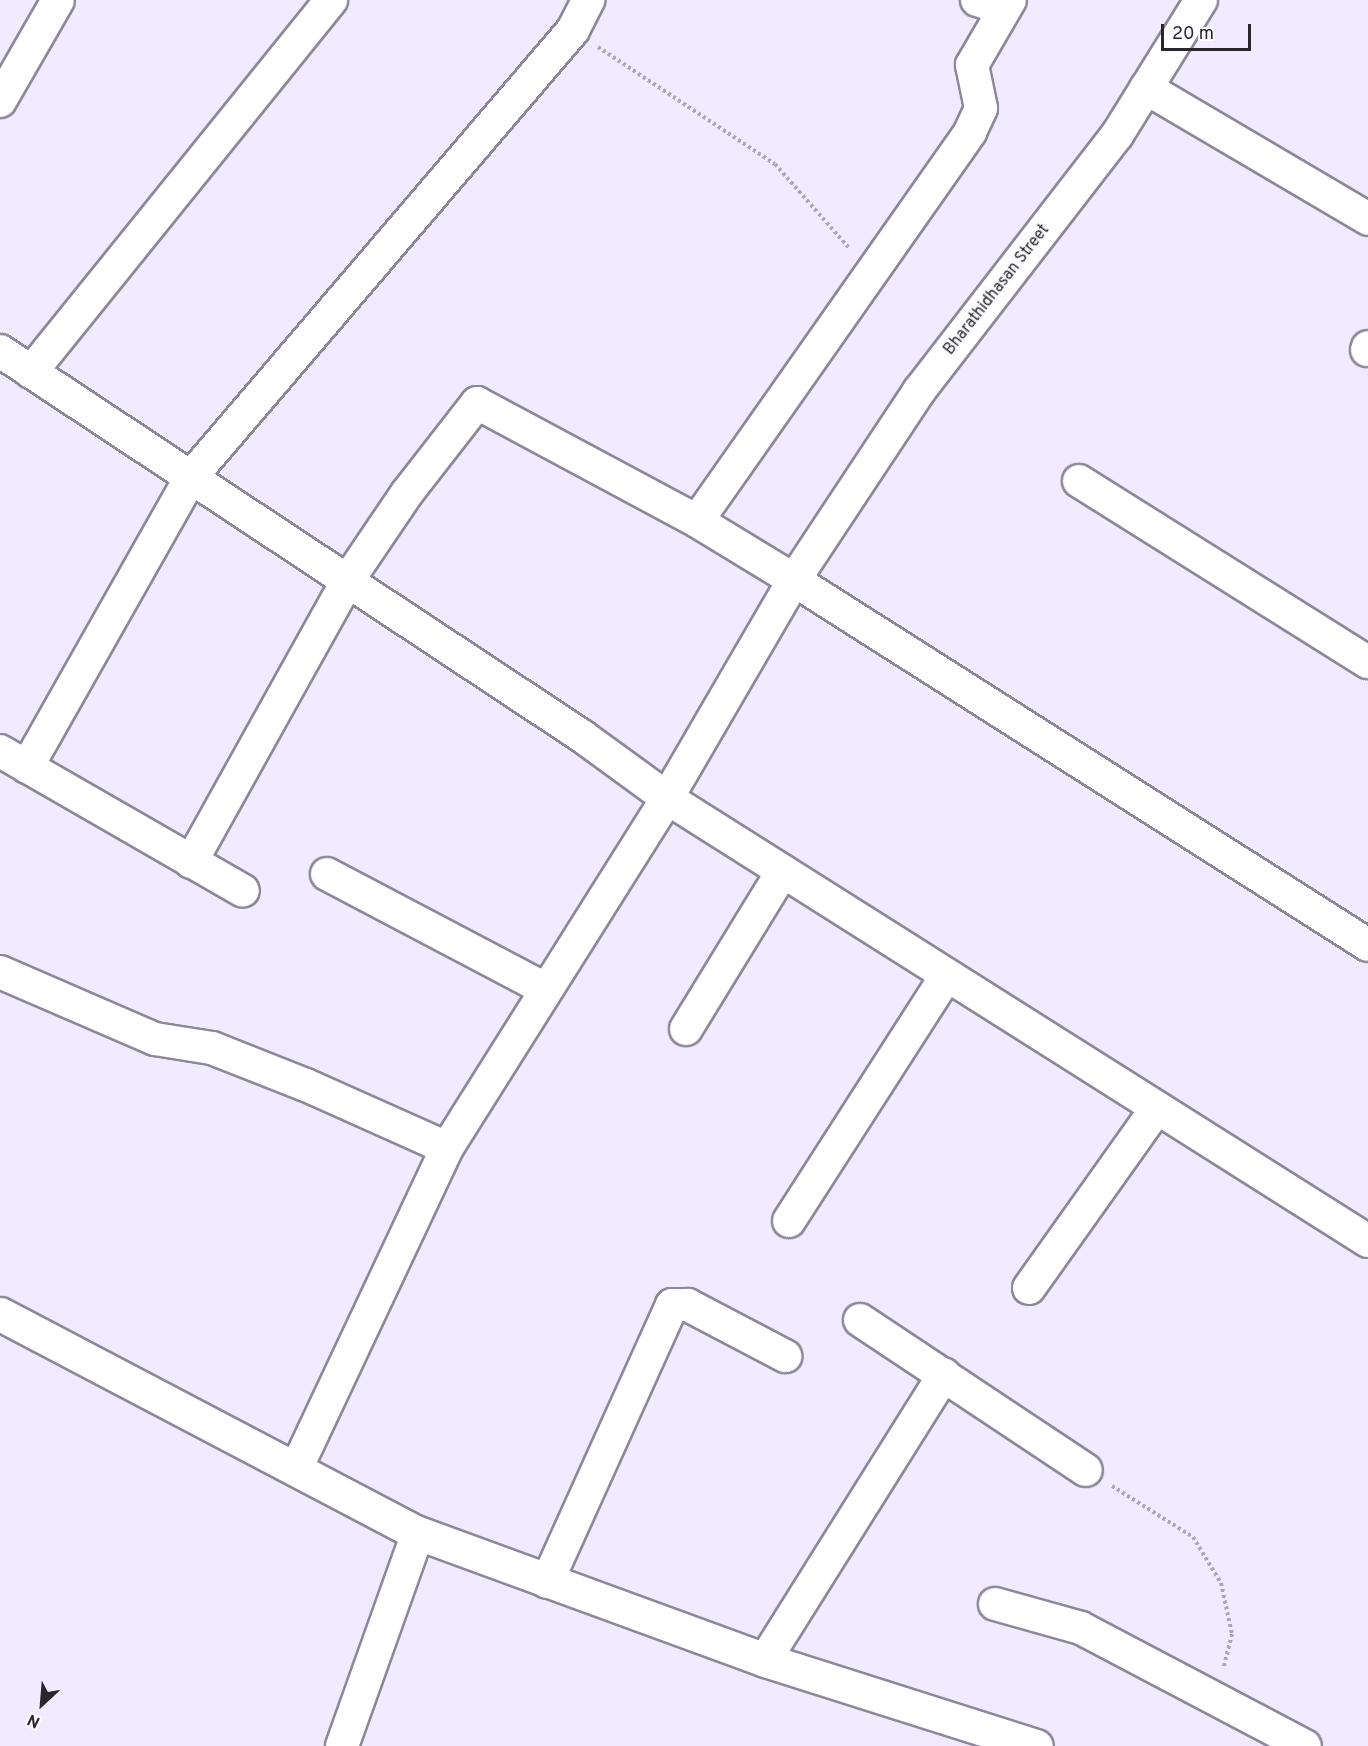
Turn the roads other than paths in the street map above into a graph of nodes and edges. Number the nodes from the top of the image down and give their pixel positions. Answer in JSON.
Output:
{"nodes":[{"id":1,"x":58,"y":0,"type":"edge"},
{"id":2,"x":331,"y":0,"type":"edge"},
{"id":3,"x":588,"y":0,"type":"edge"},
{"id":4,"x":1202,"y":0,"type":"edge"},
{"id":5,"x":997,"y":3,"type":"edge"},
{"id":6,"x":1146,"y":88,"type":"junction"},
{"id":7,"x":0,"y":100,"type":"edge"},
{"id":8,"x":1368,"y":219,"type":"edge"},
{"id":9,"x":0,"y":351,"type":"edge"},
{"id":10,"x":31,"y":372,"type":"junction"},
{"id":11,"x":191,"y":477,"type":"junction"},
{"id":12,"x":1079,"y":481,"type":"dead end"},
{"id":13,"x":697,"y":521,"type":"junction"},
{"id":14,"x":794,"y":580,"type":"junction"},
{"id":15,"x":346,"y":583,"type":"junction"},
{"id":16,"x":1368,"y":662,"type":"edge"},
{"id":17,"x":0,"y":751,"type":"edge"},
{"id":18,"x":27,"y":767,"type":"junction"},
{"id":19,"x":667,"y":798,"type":"junction"},
{"id":20,"x":191,"y":862,"type":"junction"},
{"id":21,"x":783,"y":872,"type":"junction"},
{"id":22,"x":327,"y":874,"type":"dead end"},
{"id":23,"x":243,"y":891,"type":"dead end"},
{"id":24,"x":1368,"y":945,"type":"edge"},
{"id":25,"x":0,"y":972,"type":"edge"},
{"id":26,"x":947,"y":975,"type":"junction"},
{"id":27,"x":545,"y":989,"type":"junction"},
{"id":28,"x":686,"y":1029,"type":"dead end"},
{"id":29,"x":1157,"y":1108,"type":"junction"},
{"id":30,"x":447,"y":1148,"type":"junction"},
{"id":31,"x":789,"y":1221,"type":"dead end"},
{"id":32,"x":1368,"y":1240,"type":"edge"},
{"id":33,"x":1029,"y":1288,"type":"dead end"},
{"id":34,"x":0,"y":1314,"type":"edge"},
{"id":35,"x":860,"y":1320,"type":"dead end"},
{"id":36,"x":785,"y":1356,"type":"dead end"},
{"id":37,"x":944,"y":1375,"type":"junction"},
{"id":38,"x":296,"y":1469,"type":"junction"},
{"id":39,"x":1086,"y":1470,"type":"road end"},
{"id":40,"x":418,"y":1533,"type":"junction"},
{"id":41,"x":547,"y":1582,"type":"junction"},
{"id":42,"x":994,"y":1604,"type":"dead end"},
{"id":43,"x":765,"y":1660,"type":"junction"},
{"id":44,"x":342,"y":1746,"type":"edge"},
{"id":45,"x":1036,"y":1746,"type":"edge"},
{"id":46,"x":1305,"y":1746,"type":"edge"}],
"edges":[{"from":1,"to":7,"type":"street"},
{"from":2,"to":10,"type":"street"},
{"from":3,"to":11,"type":"street"},
{"from":4,"to":6,"type":"street","name":"Bharathidhasan Street"},
{"from":5,"to":13,"type":"street"},
{"from":6,"to":8,"type":"street"},
{"from":6,"to":14,"type":"street","name":"Bharathidhasan Street"},
{"from":9,"to":10,"type":"street"},
{"from":10,"to":11,"type":"street"},
{"from":11,"to":15,"type":"street"},
{"from":11,"to":18,"type":"street"},
{"from":12,"to":16,"type":"street"},
{"from":13,"to":14,"type":"street"},
{"from":13,"to":15,"type":"street"},
{"from":14,"to":19,"type":"street","name":"Bharathidhasan Street"},
{"from":14,"to":24,"type":"street"},
{"from":15,"to":19,"type":"street"},
{"from":15,"to":20,"type":"street"},
{"from":17,"to":18,"type":"street"},
{"from":18,"to":20,"type":"street"},
{"from":19,"to":21,"type":"street"},
{"from":19,"to":27,"type":"street","name":"Bharathidhasan Street"},
{"from":20,"to":23,"type":"street"},
{"from":21,"to":26,"type":"street"},
{"from":21,"to":28,"type":"street"},
{"from":22,"to":27,"type":"street"},
{"from":25,"to":30,"type":"street"},
{"from":26,"to":29,"type":"street"},
{"from":26,"to":31,"type":"street"},
{"from":27,"to":30,"type":"street","name":"Bharathidhasan Street"},
{"from":29,"to":32,"type":"street"},
{"from":29,"to":33,"type":"street"},
{"from":30,"to":38,"type":"street","name":"Bharathidhasan Street"},
{"from":34,"to":38,"type":"street"},
{"from":35,"to":37,"type":"street"},
{"from":36,"to":41,"type":"street"},
{"from":37,"to":39,"type":"street"},
{"from":37,"to":43,"type":"street"},
{"from":38,"to":40,"type":"street"},
{"from":40,"to":41,"type":"street"},
{"from":40,"to":44,"type":"street"},
{"from":41,"to":43,"type":"street"},
{"from":42,"to":46,"type":"street"},
{"from":43,"to":45,"type":"street"}]}
